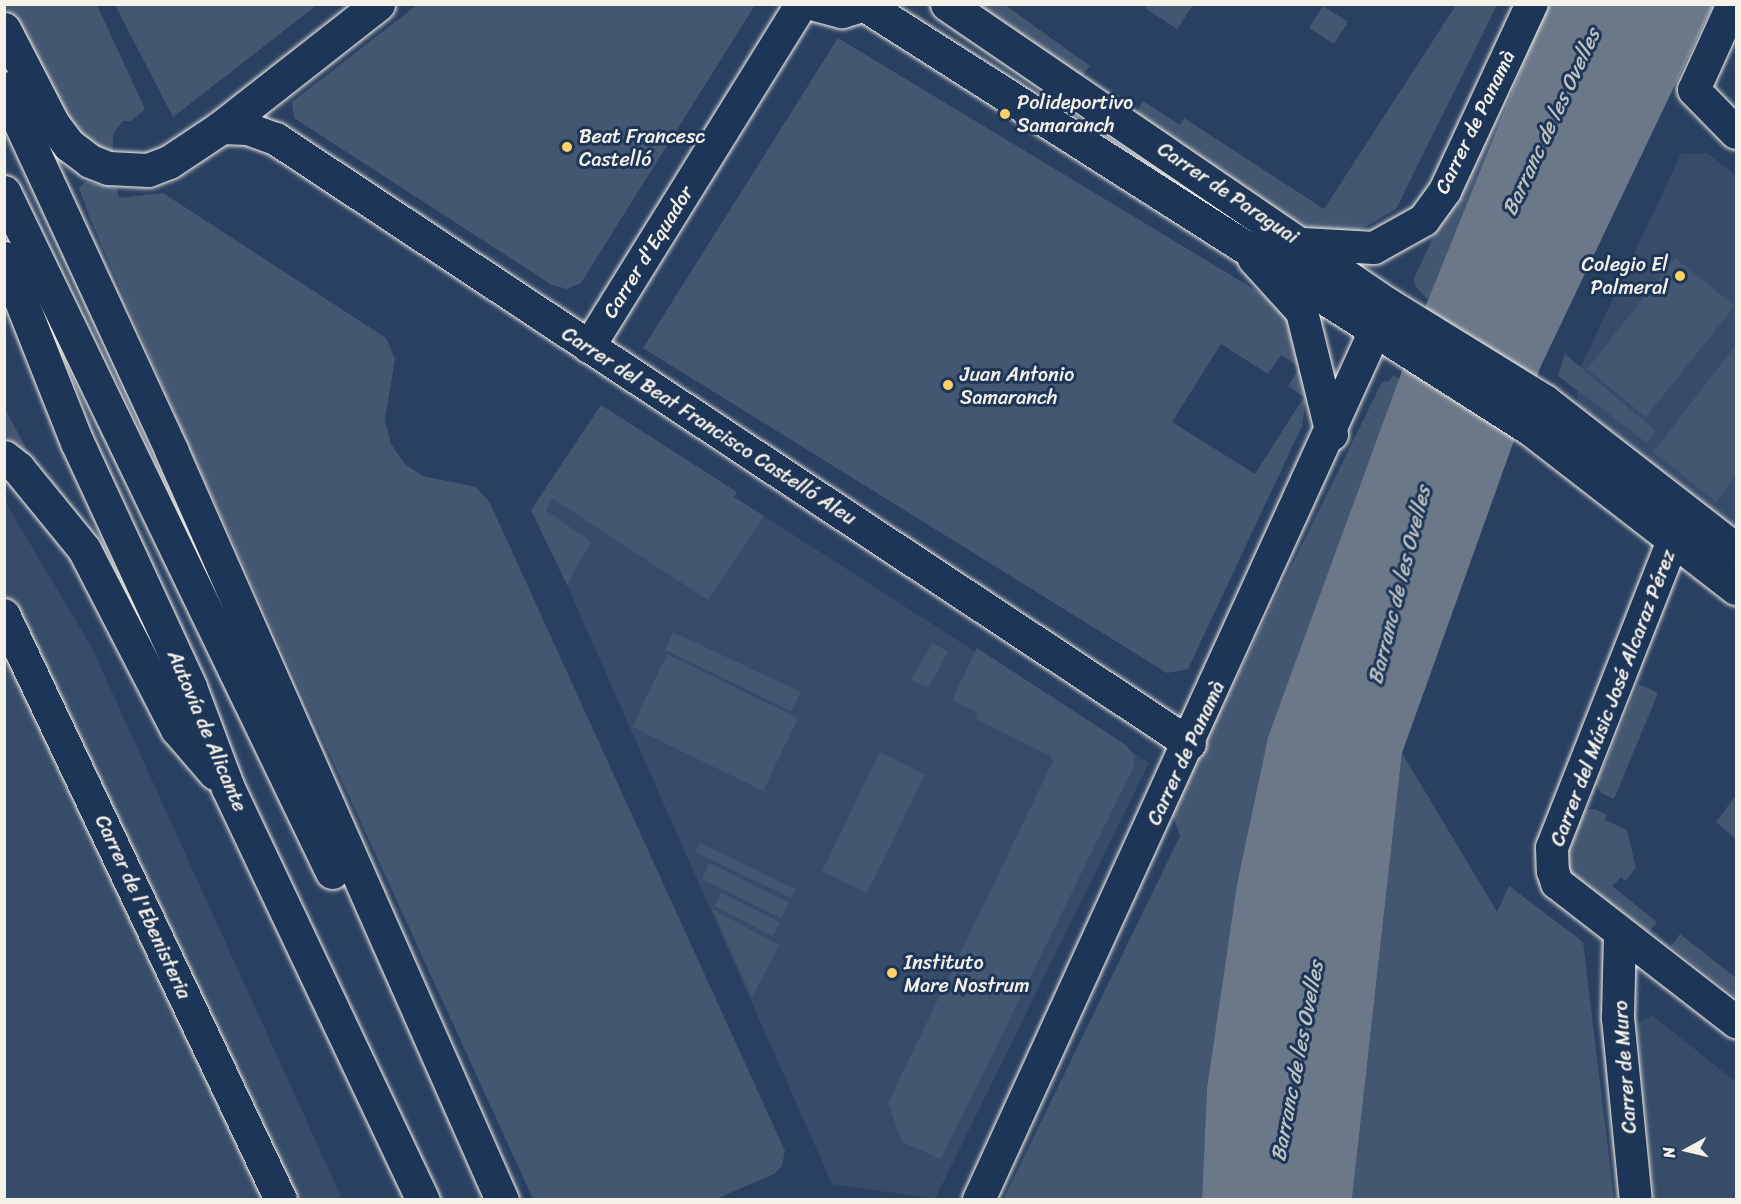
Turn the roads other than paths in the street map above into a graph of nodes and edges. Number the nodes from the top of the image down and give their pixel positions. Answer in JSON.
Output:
{"nodes":[{"id":1,"x":378,"y":4,"type":"edge"},
{"id":2,"x":802,"y":4,"type":"edge"},
{"id":3,"x":814,"y":4,"type":"edge"},
{"id":4,"x":947,"y":4,"type":"edge"},
{"id":5,"x":1532,"y":4,"type":"edge"},
{"id":6,"x":1733,"y":4,"type":"edge"},
{"id":7,"x":865,"y":5,"type":"edge"},
{"id":8,"x":4,"y":29,"type":"edge"},
{"id":9,"x":4,"y":88,"type":"edge"},
{"id":10,"x":220,"y":128,"type":"junction"},
{"id":11,"x":1737,"y":134,"type":"edge"},
{"id":12,"x":4,"y":192,"type":"edge"},
{"id":13,"x":1240,"y":243,"type":"junction"},
{"id":14,"x":1303,"y":244,"type":"junction"},
{"id":15,"x":4,"y":258,"type":"edge"},
{"id":16,"x":4,"y":309,"type":"edge"},
{"id":17,"x":1383,"y":318,"type":"junction"},
{"id":18,"x":589,"y":347,"type":"junction"},
{"id":19,"x":1587,"y":433,"type":"junction"},
{"id":20,"x":1332,"y":434,"type":"junction"},
{"id":21,"x":77,"y":442,"type":"junction"},
{"id":22,"x":4,"y":457,"type":"edge"},
{"id":23,"x":1674,"y":538,"type":"junction"},
{"id":24,"x":1737,"y":550,"type":"edge"},
{"id":25,"x":1737,"y":588,"type":"edge"},
{"id":26,"x":4,"y":615,"type":"edge"},
{"id":27,"x":1190,"y":744,"type":"junction"},
{"id":28,"x":228,"y":788,"type":"junction"},
{"id":29,"x":1620,"y":934,"type":"junction"},
{"id":30,"x":1737,"y":1022,"type":"edge"},
{"id":31,"x":451,"y":1089,"type":"junction"},
{"id":32,"x":281,"y":1200,"type":"edge"},
{"id":33,"x":423,"y":1200,"type":"edge"},
{"id":34,"x":502,"y":1200,"type":"edge"},
{"id":35,"x":979,"y":1200,"type":"edge"},
{"id":36,"x":1636,"y":1200,"type":"edge"}],
"edges":[{"from":1,"to":10,"type":"main road"},
{"from":2,"to":18,"type":"street","name":"Carrer d'Equador"},
{"from":3,"to":7,"type":"main road"},
{"from":4,"to":14,"type":"main road","name":"Carrer de Paraguai"},
{"from":5,"to":14,"type":"street","name":"Carrer de Panamà"},
{"from":6,"to":11,"type":"street"},
{"from":7,"to":13,"type":"main road","name":"Carrer de Paraguai"},
{"from":8,"to":10,"type":"main road"},
{"from":9,"to":31,"type":"main road"},
{"from":10,"to":18,"type":"street","name":"Carrer del Beat Francisco Castelló Aleu"},
{"from":12,"to":31,"type":"main road"},
{"from":13,"to":17,"type":"main road","name":"Carrer de Paraguai"},
{"from":13,"to":20,"type":"street","name":"Carrer de Paraguai"},
{"from":14,"to":17,"type":"main road","name":"Carrer de Paraguai"},
{"from":15,"to":21,"type":"main road","name":"Autovía de Alicante"},
{"from":16,"to":21,"type":"main road"},
{"from":17,"to":19,"type":"main road"},
{"from":17,"to":20,"type":"street","name":"Carrer de Panamà"},
{"from":17,"to":23,"type":"main road"},
{"from":18,"to":27,"type":"street","name":"Carrer del Beat Francisco Castelló Aleu"},
{"from":19,"to":23,"type":"street"},
{"from":19,"to":24,"type":"main road"},
{"from":20,"to":27,"type":"street","name":"Carrer de Panamà"},
{"from":21,"to":28,"type":"main road","name":"Autovía de Alicante"},
{"from":22,"to":28,"type":"main road"},
{"from":23,"to":25,"type":"main road"},
{"from":23,"to":29,"type":"street","name":"Carrer del Músic José Alcaraz Pérez"},
{"from":26,"to":32,"type":"street","name":"Carrer de l'Ebenisteria"},
{"from":27,"to":35,"type":"street","name":"Carrer de Panamà"},
{"from":28,"to":33,"type":"main road","name":"Autovía de Alicante"},
{"from":29,"to":30,"type":"street","name":"Carrer del Músic José Alcaraz Pérez"},
{"from":29,"to":36,"type":"street","name":"Carrer de Muro"},
{"from":31,"to":34,"type":"main road"}]}
